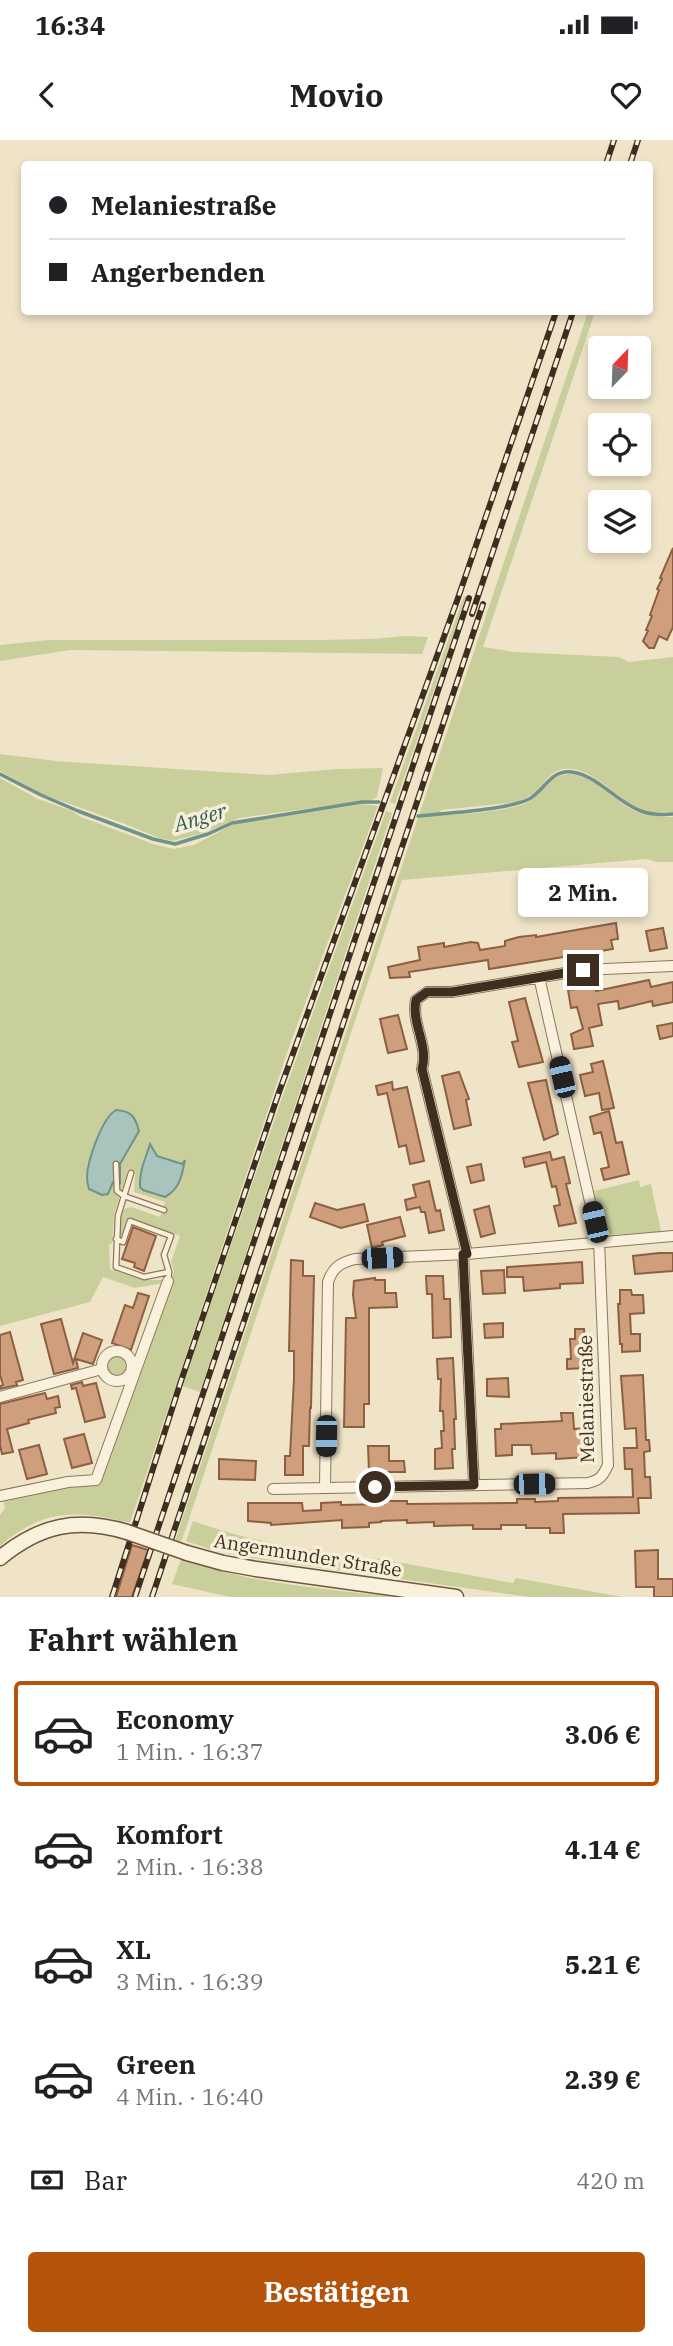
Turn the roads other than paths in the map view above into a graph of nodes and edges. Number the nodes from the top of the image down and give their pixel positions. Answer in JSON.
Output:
{"nodes":[{"id":1,"x":673,"y":966,"type":"edge"},
{"id":2,"x":539,"y":977,"type":"junction"},
{"id":3,"x":116,"y":1164,"type":"dead end"},
{"id":4,"x":131,"y":1173,"type":"dead end"},
{"id":5,"x":124,"y":1196,"type":"junction"},
{"id":6,"x":164,"y":1210,"type":"dead end"},
{"id":7,"x":673,"y":1236,"type":"edge"},
{"id":8,"x":116,"y":1239,"type":"junction"},
{"id":9,"x":599,"y":1241,"type":"junction"},
{"id":10,"x":465,"y":1254,"type":"junction"},
{"id":11,"x":168,"y":1276,"type":"junction"},
{"id":12,"x":102,"y":1369,"type":"junction"},
{"id":13,"x":133,"y":1373,"type":"junction"},
{"id":14,"x":0,"y":1397,"type":"edge"},
{"id":15,"x":474,"y":1485,"type":"junction"},
{"id":16,"x":325,"y":1487,"type":"junction"},
{"id":17,"x":273,"y":1489,"type":"dead end"},
{"id":18,"x":0,"y":1496,"type":"edge"},
{"id":19,"x":0,"y":1558,"type":"edge"},
{"id":20,"x":456,"y":1597,"type":"edge"}],
"edges":[{"from":1,"to":2,"type":"street"},
{"from":2,"to":9,"type":"street"},
{"from":2,"to":10,"type":"street"},
{"from":3,"to":5,"type":"lane"},
{"from":4,"to":5,"type":"lane"},
{"from":5,"to":6,"type":"lane"},
{"from":5,"to":8,"type":"lane"},
{"from":7,"to":9,"type":"street"},
{"from":8,"to":11,"type":"lane"},
{"from":8,"to":11,"type":"lane"},
{"from":9,"to":10,"type":"street"},
{"from":9,"to":15,"type":"street","name":"Melaniestraße"},
{"from":10,"to":15,"type":"street"},
{"from":10,"to":16,"type":"street"},
{"from":11,"to":13,"type":"street"},
{"from":12,"to":13,"type":"street"},
{"from":12,"to":13,"type":"street"},
{"from":12,"to":14,"type":"street"},
{"from":13,"to":18,"type":"street"},
{"from":15,"to":16,"type":"street","name":"Melaniestraße"},
{"from":16,"to":17,"type":"street","name":"Melaniestraße"},
{"from":19,"to":20,"type":"main road","name":"Angermunder Straße","bridge":true}]}
